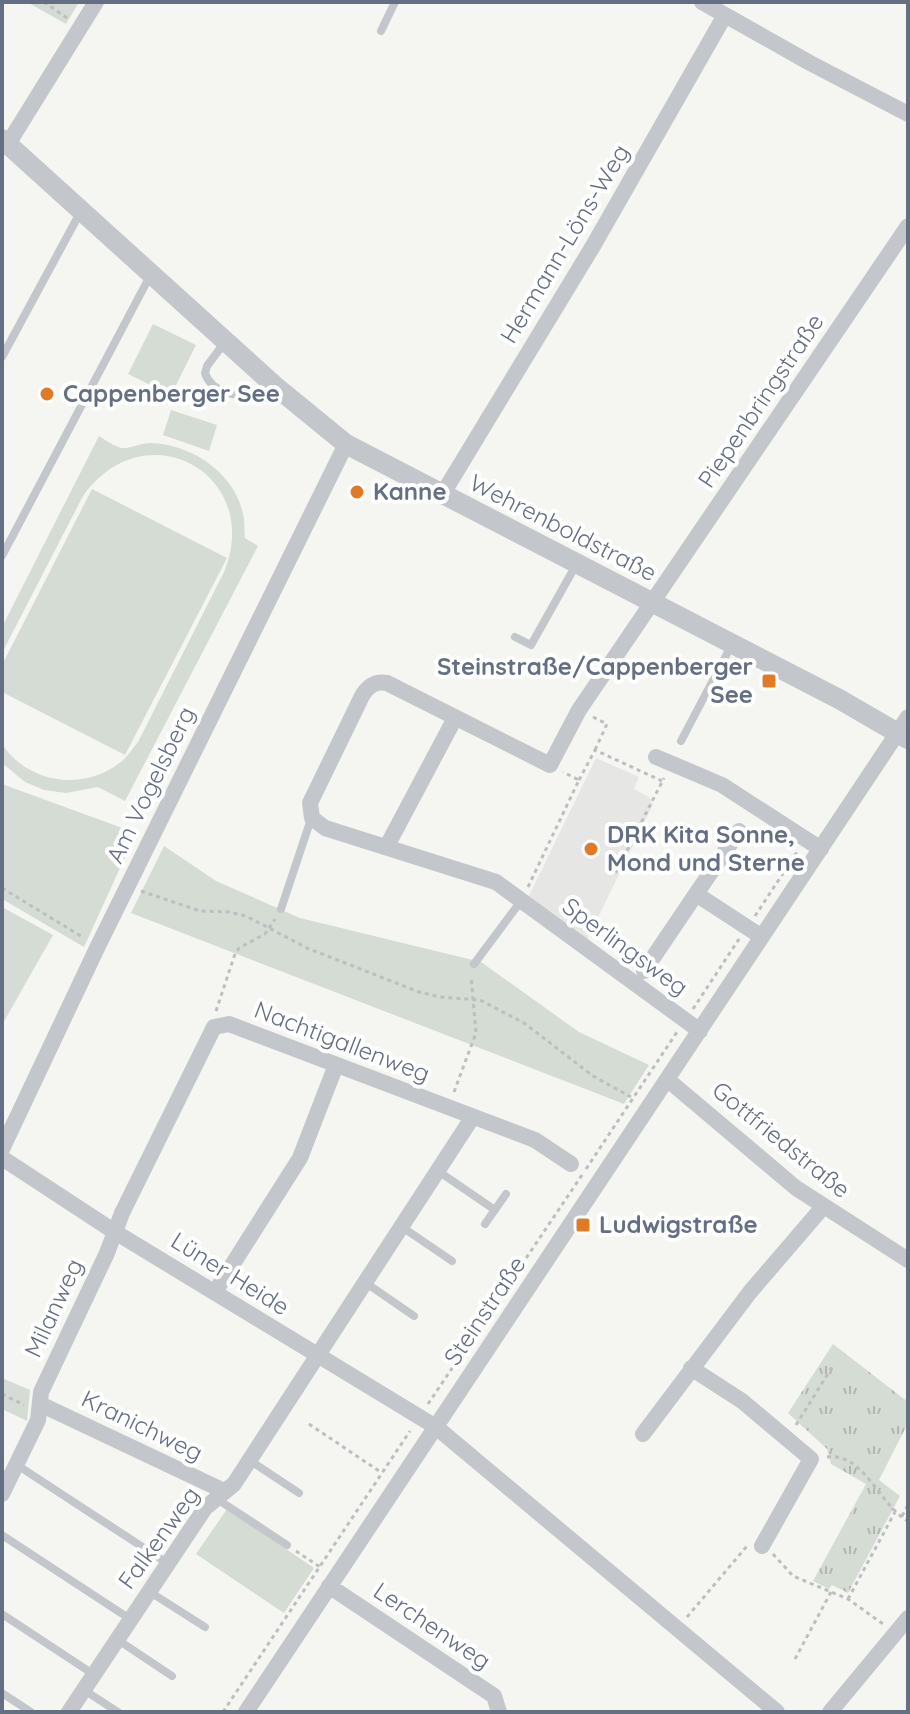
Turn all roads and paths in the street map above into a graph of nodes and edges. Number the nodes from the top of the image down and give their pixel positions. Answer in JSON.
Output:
{"nodes":[{"id":1,"x":44,"y":2,"type":"edge"},
{"id":2,"x":96,"y":2,"type":"edge"},
{"id":3,"x":395,"y":2,"type":"edge"},
{"id":4,"x":702,"y":2,"type":"edge"},
{"id":5,"x":725,"y":15,"type":"junction"},
{"id":6,"x":81,"y":26,"type":"junction"},
{"id":7,"x":381,"y":31,"type":"dead end"},
{"id":8,"x":908,"y":114,"type":"edge"},
{"id":9,"x":5,"y":141,"type":"edge"},
{"id":10,"x":81,"y":210,"type":"junction"},
{"id":11,"x":908,"y":226,"type":"edge"},
{"id":12,"x":151,"y":274,"type":"junction"},
{"id":13,"x":226,"y":342,"type":"junction"},
{"id":14,"x":2,"y":357,"type":"edge"},
{"id":15,"x":275,"y":386,"type":"junction"},
{"id":16,"x":346,"y":444,"type":"junction"},
{"id":17,"x":442,"y":495,"type":"junction"},
{"id":18,"x":2,"y":556,"type":"edge"},
{"id":19,"x":576,"y":564,"type":"junction"},
{"id":20,"x":652,"y":604,"type":"junction"},
{"id":21,"x":515,"y":637,"type":"dead end"},
{"id":22,"x":732,"y":644,"type":"junction"},
{"id":23,"x":579,"y":710,"type":"junction"},
{"id":24,"x":455,"y":718,"type":"junction"},
{"id":25,"x":905,"y":729,"type":"edge"},
{"id":26,"x":681,"y":741,"type":"dead end"},
{"id":27,"x":595,"y":750,"type":"junction"},
{"id":28,"x":664,"y":760,"type":"joint"},
{"id":29,"x":550,"y":765,"type":"junction"},
{"id":30,"x":579,"y":780,"type":"junction"},
{"id":31,"x":662,"y":781,"type":"junction"},
{"id":32,"x":312,"y":818,"type":"junction"},
{"id":33,"x":739,"y":831,"type":"dead end"},
{"id":34,"x":806,"y":839,"type":"junction"},
{"id":35,"x":387,"y":846,"type":"junction"},
{"id":36,"x":821,"y":849,"type":"junction"},
{"id":37,"x":609,"y":868,"type":"dead end"},
{"id":38,"x":129,"y":885,"type":"junction"},
{"id":39,"x":2,"y":888,"type":"edge"},
{"id":40,"x":696,"y":894,"type":"junction"},
{"id":41,"x":521,"y":901,"type":"junction"},
{"id":42,"x":281,"y":909,"type":"joint"},
{"id":43,"x":270,"y":928,"type":"junction"},
{"id":44,"x":754,"y":932,"type":"junction"},
{"id":45,"x":98,"y":946,"type":"junction"},
{"id":46,"x":474,"y":964,"type":"joint"},
{"id":47,"x":644,"y":971,"type":"dead end"},
{"id":48,"x":471,"y":998,"type":"junction"},
{"id":49,"x":685,"y":1021,"type":"junction"},
{"id":50,"x":218,"y":1025,"type":"junction"},
{"id":51,"x":700,"y":1031,"type":"junction"},
{"id":52,"x":336,"y":1065,"type":"junction"},
{"id":53,"x":668,"y":1080,"type":"junction"},
{"id":54,"x":633,"y":1098,"type":"junction"},
{"id":55,"x":649,"y":1106,"type":"junction"},
{"id":56,"x":448,"y":1109,"type":"junction"},
{"id":57,"x":472,"y":1118,"type":"junction"},
{"id":58,"x":2,"y":1149,"type":"edge"},
{"id":59,"x":2,"y":1158,"type":"edge"},
{"id":60,"x":571,"y":1164,"type":"dead end"},
{"id":61,"x":438,"y":1171,"type":"junction"},
{"id":62,"x":506,"y":1194,"type":"dead end"},
{"id":63,"x":823,"y":1207,"type":"junction"},
{"id":64,"x":495,"y":1210,"type":"junction"},
{"id":65,"x":485,"y":1224,"type":"dead end"},
{"id":66,"x":402,"y":1227,"type":"junction"},
{"id":67,"x":115,"y":1232,"type":"junction"},
{"id":68,"x":908,"y":1260,"type":"edge"},
{"id":69,"x":452,"y":1261,"type":"dead end"},
{"id":70,"x":365,"y":1282,"type":"junction"},
{"id":71,"x":215,"y":1292,"type":"junction"},
{"id":72,"x":414,"y":1316,"type":"dead end"},
{"id":73,"x":317,"y":1355,"type":"junction"},
{"id":74,"x":834,"y":1364,"type":"dead end"},
{"id":75,"x":691,"y":1368,"type":"junction"},
{"id":76,"x":2,"y":1394,"type":"edge"},
{"id":77,"x":39,"y":1408,"type":"junction"},
{"id":78,"x":419,"y":1417,"type":"junction"},
{"id":79,"x":309,"y":1424,"type":"dead end"},
{"id":80,"x":436,"y":1427,"type":"junction"},
{"id":81,"x":643,"y":1434,"type":"dead end"},
{"id":82,"x":787,"y":1439,"type":"junction"},
{"id":83,"x":811,"y":1459,"type":"junction"},
{"id":84,"x":249,"y":1460,"type":"junction"},
{"id":85,"x":16,"y":1465,"type":"junction"},
{"id":86,"x":379,"y":1471,"type":"dead end"},
{"id":87,"x":299,"y":1493,"type":"dead end"},
{"id":88,"x":2,"y":1494,"type":"edge"},
{"id":89,"x":220,"y":1495,"type":"junction"},
{"id":90,"x":908,"y":1505,"type":"edge"},
{"id":91,"x":895,"y":1512,"type":"junction"},
{"id":92,"x":901,"y":1517,"type":"junction"},
{"id":93,"x":908,"y":1521,"type":"edge"},
{"id":94,"x":2,"y":1535,"type":"edge"},
{"id":95,"x":287,"y":1545,"type":"joint"},
{"id":96,"x":762,"y":1546,"type":"junction"},
{"id":97,"x":167,"y":1563,"type":"junction"},
{"id":98,"x":320,"y":1567,"type":"junction"},
{"id":99,"x":329,"y":1586,"type":"junction"},
{"id":100,"x":149,"y":1591,"type":"junction"},
{"id":101,"x":831,"y":1592,"type":"junction"},
{"id":102,"x":848,"y":1599,"type":"junction"},
{"id":103,"x":2,"y":1614,"type":"edge"},
{"id":104,"x":908,"y":1618,"type":"edge"},
{"id":105,"x":130,"y":1619,"type":"junction"},
{"id":106,"x":205,"y":1627,"type":"dead end"},
{"id":107,"x":677,"y":1629,"type":"junction"},
{"id":108,"x":896,"y":1633,"type":"junction"},
{"id":109,"x":117,"y":1640,"type":"junction"},
{"id":110,"x":795,"y":1659,"type":"dead end"},
{"id":111,"x":93,"y":1674,"type":"junction"},
{"id":112,"x":172,"y":1676,"type":"dead end"},
{"id":113,"x":83,"y":1690,"type":"junction"},
{"id":114,"x":2,"y":1693,"type":"edge"},
{"id":115,"x":31,"y":1712,"type":"edge"},
{"id":116,"x":69,"y":1712,"type":"edge"},
{"id":117,"x":118,"y":1712,"type":"edge"},
{"id":118,"x":223,"y":1712,"type":"edge"},
{"id":119,"x":246,"y":1712,"type":"edge"},
{"id":120,"x":499,"y":1712,"type":"edge"},
{"id":121,"x":777,"y":1712,"type":"edge"},
{"id":122,"x":830,"y":1712,"type":"edge"}],
"edges":[{"from":1,"to":6,"type":"path"},
{"from":2,"to":6,"type":"street"},
{"from":3,"to":7,"type":"lane"},
{"from":4,"to":5,"type":"street"},
{"from":5,"to":8,"type":"street"},
{"from":5,"to":17,"type":"street","name":"Hermann-Löns-Weg"},
{"from":6,"to":9,"type":"street"},
{"from":9,"to":10,"type":"street","name":"Wehrenboldstraße"},
{"from":10,"to":12,"type":"street","name":"Wehrenboldstraße"},
{"from":10,"to":14,"type":"lane"},
{"from":11,"to":20,"type":"street","name":"Piepenbringstraße"},
{"from":12,"to":13,"type":"street","name":"Wehrenboldstraße"},
{"from":12,"to":18,"type":"lane"},
{"from":13,"to":15,"type":"street","name":"Wehrenboldstraße"},
{"from":13,"to":15,"type":"lane"},
{"from":15,"to":16,"type":"street","name":"Wehrenboldstraße"},
{"from":16,"to":17,"type":"street","name":"Wehrenboldstraße"},
{"from":16,"to":38,"type":"street","name":"Am Vogelsberg"},
{"from":17,"to":19,"type":"street","name":"Wehrenboldstraße"},
{"from":19,"to":20,"type":"street","name":"Wehrenboldstraße"},
{"from":19,"to":21,"type":"lane"},
{"from":20,"to":22,"type":"street","name":"Wehrenboldstraße"},
{"from":20,"to":23,"type":"street"},
{"from":22,"to":25,"type":"street","name":"Wehrenboldstraße"},
{"from":22,"to":26,"type":"lane"},
{"from":23,"to":27,"type":"path"},
{"from":23,"to":29,"type":"street"},
{"from":24,"to":29,"type":"street"},
{"from":24,"to":32,"type":"street"},
{"from":24,"to":35,"type":"street"},
{"from":25,"to":36,"type":"street","name":"Steinstraße"},
{"from":27,"to":30,"type":"path"},
{"from":27,"to":31,"type":"path"},
{"from":28,"to":31,"type":"path"},
{"from":28,"to":34,"type":"street"},
{"from":29,"to":30,"type":"path"},
{"from":30,"to":41,"type":"path"},
{"from":31,"to":37,"type":"path"},
{"from":32,"to":35,"type":"street","name":"Sperlingsweg"},
{"from":32,"to":42,"type":"lane"},
{"from":33,"to":40,"type":"street"},
{"from":34,"to":36,"type":"street"},
{"from":34,"to":44,"type":"path"},
{"from":35,"to":41,"type":"street","name":"Sperlingsweg"},
{"from":36,"to":44,"type":"street","name":"Steinstraße"},
{"from":38,"to":43,"type":"path"},
{"from":38,"to":45,"type":"street","name":"Am Vogelsberg"},
{"from":39,"to":45,"type":"path"},
{"from":40,"to":44,"type":"street"},
{"from":40,"to":47,"type":"street"},
{"from":41,"to":46,"type":"lane"},
{"from":41,"to":49,"type":"street","name":"Sperlingsweg"},
{"from":42,"to":43,"type":"path"},
{"from":43,"to":48,"type":"path"},
{"from":43,"to":50,"type":"path"},
{"from":44,"to":49,"type":"path"},
{"from":44,"to":51,"type":"street","name":"Steinstraße"},
{"from":45,"to":58,"type":"street","name":"Am Vogelsberg"},
{"from":46,"to":48,"type":"path"},
{"from":48,"to":54,"type":"path"},
{"from":48,"to":56,"type":"path"},
{"from":49,"to":51,"type":"street","name":"Sperlingsweg"},
{"from":49,"to":54,"type":"path"},
{"from":50,"to":52,"type":"street","name":"Nachtigallenweg"},
{"from":50,"to":67,"type":"street","name":"Nachtigallenweg"},
{"from":51,"to":53,"type":"street","name":"Steinstraße"},
{"from":52,"to":56,"type":"street","name":"Nachtigallenweg"},
{"from":52,"to":71,"type":"street"},
{"from":53,"to":55,"type":"street","name":"Steinstraße"},
{"from":53,"to":63,"type":"street","name":"Gottfriedstraße"},
{"from":54,"to":55,"type":"path"},
{"from":54,"to":78,"type":"path"},
{"from":55,"to":80,"type":"street","name":"Steinstraße"},
{"from":56,"to":57,"type":"street","name":"Nachtigallenweg"},
{"from":57,"to":60,"type":"street","name":"Nachtigallenweg"},
{"from":57,"to":61,"type":"street","name":"Falkenweg"},
{"from":59,"to":67,"type":"street","name":"Lüner Heide"},
{"from":61,"to":64,"type":"lane"},
{"from":61,"to":66,"type":"street","name":"Falkenweg"},
{"from":62,"to":64,"type":"lane"},
{"from":63,"to":68,"type":"street","name":"Gottfriedstraße"},
{"from":63,"to":75,"type":"street"},
{"from":64,"to":65,"type":"lane"},
{"from":66,"to":69,"type":"lane"},
{"from":66,"to":70,"type":"street","name":"Falkenweg"},
{"from":67,"to":71,"type":"street","name":"Lüner Heide"},
{"from":67,"to":77,"type":"street","name":"Milanweg"},
{"from":70,"to":72,"type":"lane"},
{"from":70,"to":73,"type":"street","name":"Falkenweg"},
{"from":71,"to":73,"type":"street","name":"Lüner Heide"},
{"from":73,"to":78,"type":"street","name":"Lüner Heide"},
{"from":73,"to":84,"type":"street","name":"Falkenweg"},
{"from":74,"to":82,"type":"path"},
{"from":75,"to":81,"type":"street"},
{"from":75,"to":82,"type":"street"},
{"from":76,"to":77,"type":"path"},
{"from":77,"to":85,"type":"street","name":"Milanweg"},
{"from":77,"to":89,"type":"street","name":"Kranichweg"},
{"from":78,"to":80,"type":"street","name":"Lüner Heide"},
{"from":78,"to":98,"type":"path"},
{"from":79,"to":86,"type":"path"},
{"from":80,"to":99,"type":"street","name":"Steinstraße"},
{"from":80,"to":107,"type":"street"},
{"from":82,"to":83,"type":"street"},
{"from":83,"to":91,"type":"path"},
{"from":83,"to":96,"type":"street"},
{"from":84,"to":87,"type":"lane"},
{"from":84,"to":89,"type":"street","name":"Falkenweg"},
{"from":85,"to":88,"type":"street","name":"Milanweg"},
{"from":85,"to":97,"type":"lane"},
{"from":89,"to":95,"type":"lane"},
{"from":89,"to":97,"type":"street","name":"Falkenweg"},
{"from":90,"to":92,"type":"path"},
{"from":91,"to":92,"type":"path"},
{"from":91,"to":102,"type":"path"},
{"from":92,"to":93,"type":"path"},
{"from":94,"to":105,"type":"lane"},
{"from":95,"to":98,"type":"path"},
{"from":96,"to":101,"type":"path"},
{"from":96,"to":107,"type":"path"},
{"from":97,"to":100,"type":"street","name":"Falkenweg"},
{"from":98,"to":118,"type":"path"},
{"from":99,"to":119,"type":"street","name":"Steinstraße"},
{"from":99,"to":120,"type":"street","name":"Lerchenweg"},
{"from":100,"to":105,"type":"street","name":"Falkenweg"},
{"from":100,"to":106,"type":"lane"},
{"from":101,"to":102,"type":"path"},
{"from":101,"to":110,"type":"path"},
{"from":102,"to":108,"type":"path"},
{"from":103,"to":111,"type":"lane"},
{"from":104,"to":108,"type":"street"},
{"from":105,"to":109,"type":"street","name":"Falkenweg"},
{"from":107,"to":121,"type":"street"},
{"from":108,"to":122,"type":"street"},
{"from":109,"to":111,"type":"street","name":"Falkenweg"},
{"from":109,"to":112,"type":"lane"},
{"from":111,"to":113,"type":"street","name":"Falkenweg"},
{"from":113,"to":116,"type":"street","name":"Falkenweg"},
{"from":113,"to":117,"type":"lane"},
{"from":114,"to":115,"type":"lane"}]}
